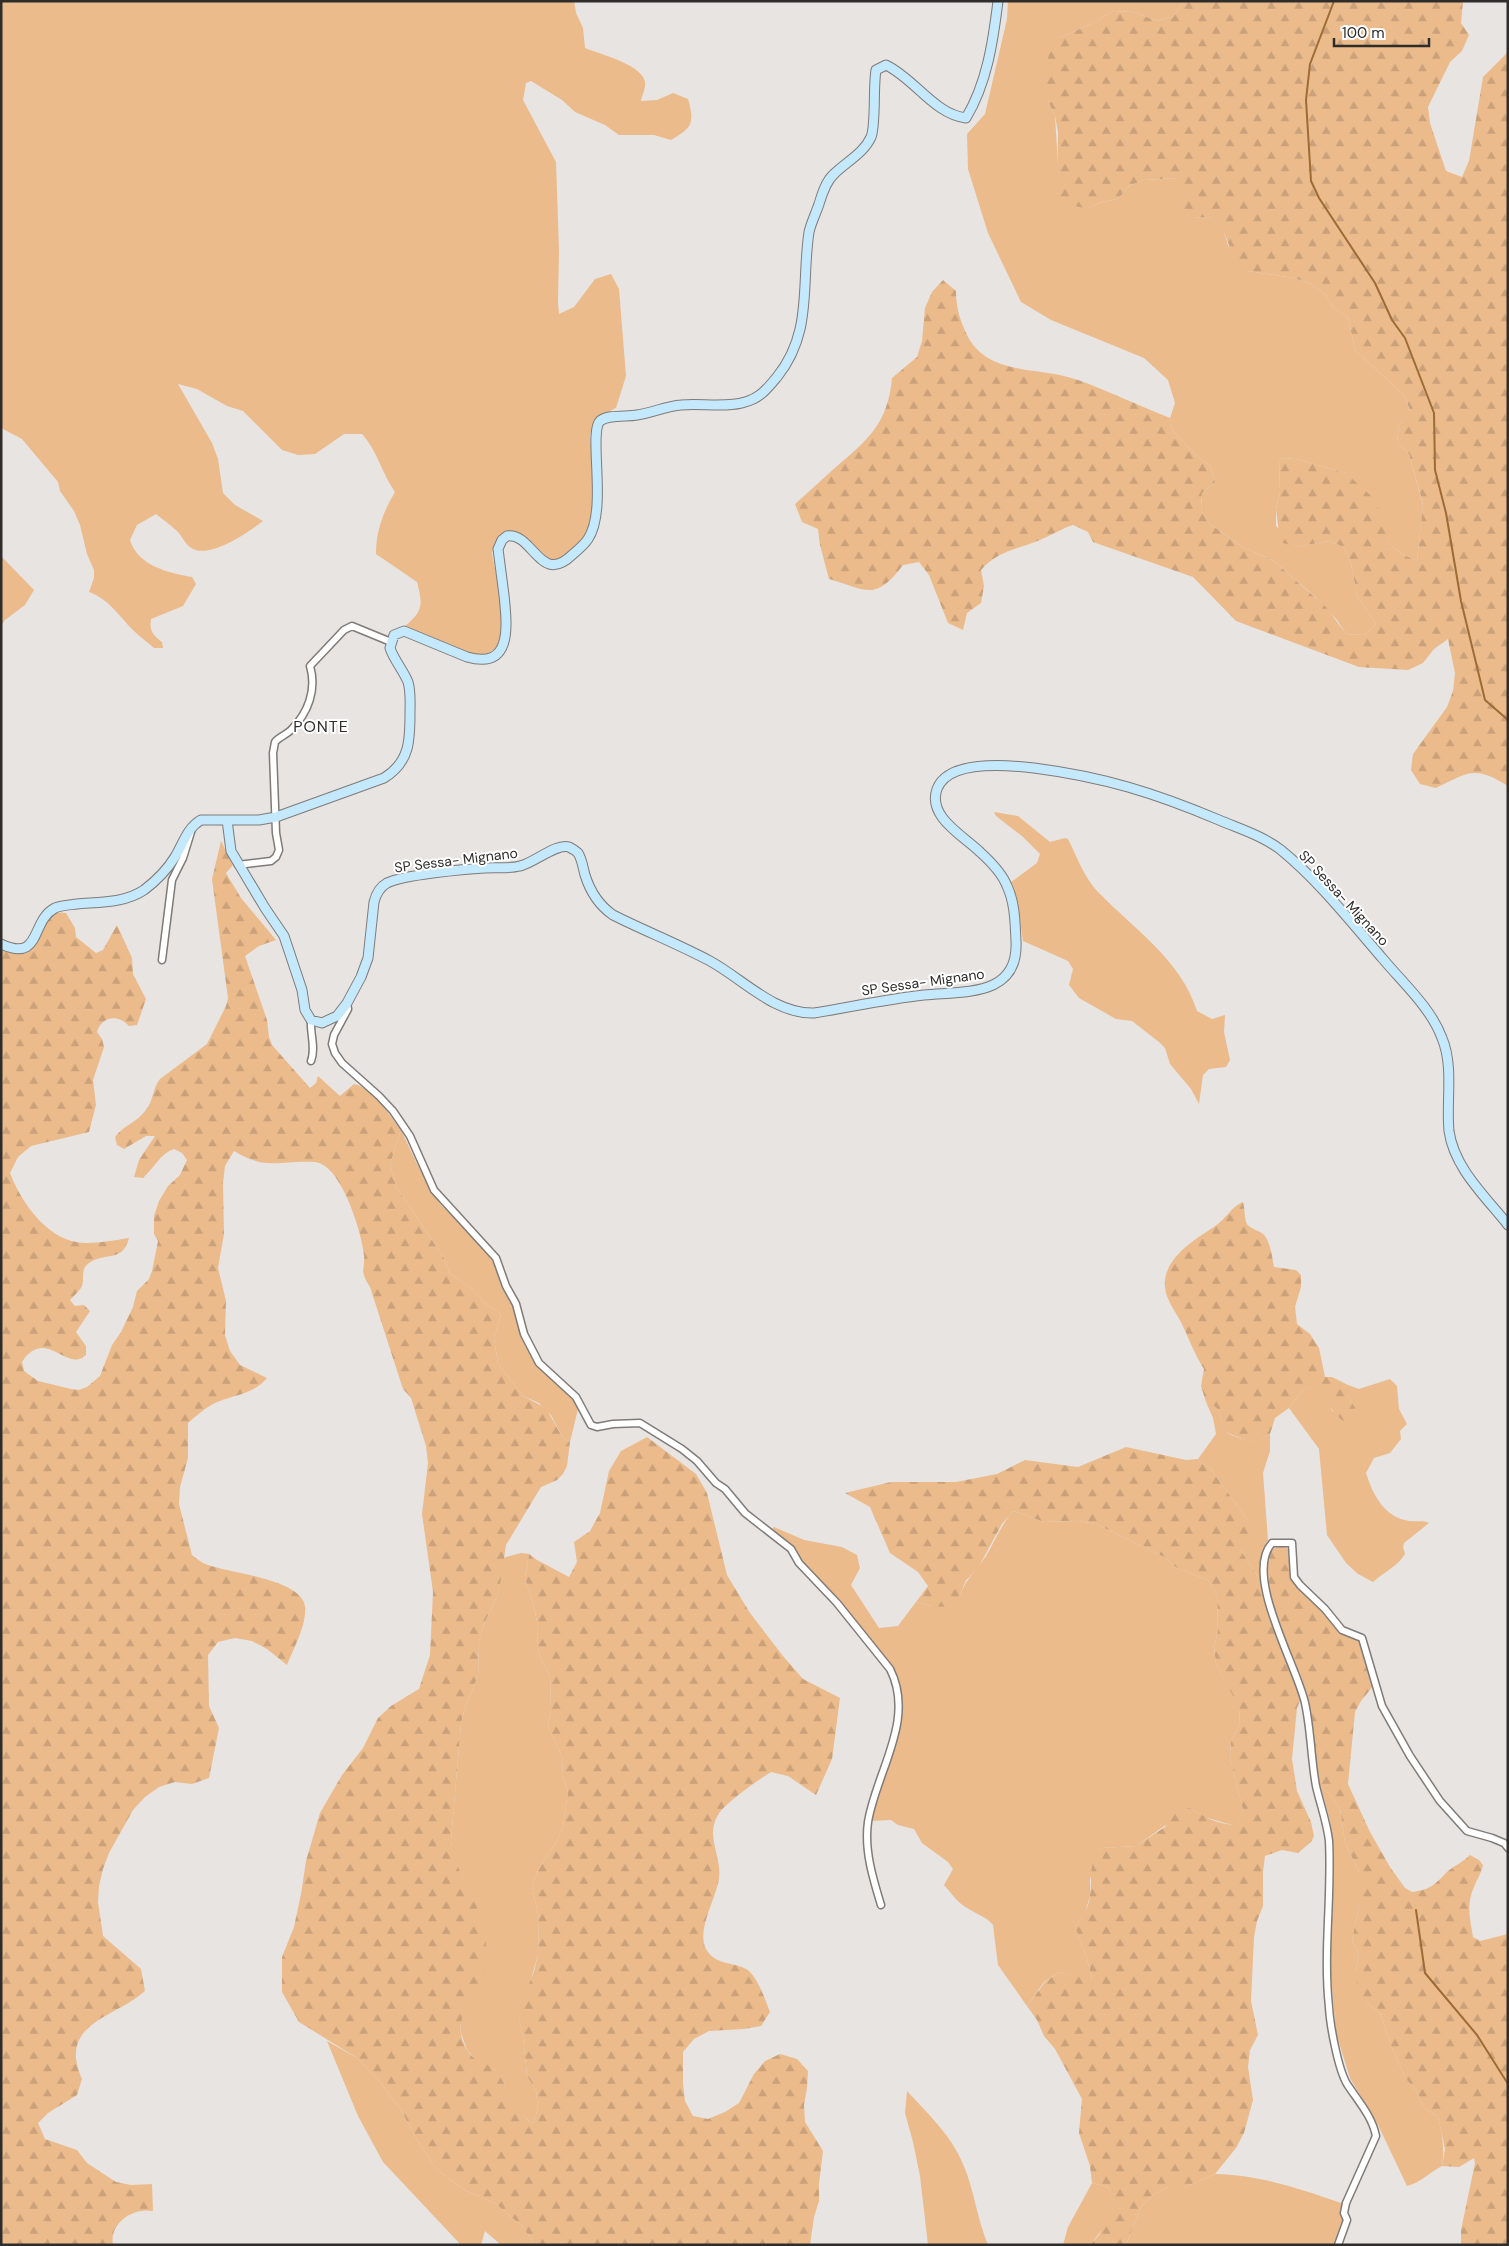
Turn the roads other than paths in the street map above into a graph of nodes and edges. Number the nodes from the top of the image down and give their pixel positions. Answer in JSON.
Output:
{"nodes":[{"id":1,"x":998,"y":1,"type":"edge"},
{"id":2,"x":391,"y":642,"type":"junction"},
{"id":3,"x":276,"y":817,"type":"junction"},
{"id":4,"x":227,"y":820,"type":"junction"},
{"id":5,"x":190,"y":829,"type":"junction"},
{"id":6,"x":238,"y":865,"type":"junction"},
{"id":7,"x":1,"y":944,"type":"edge"},
{"id":8,"x":162,"y":960,"type":"dead end"},
{"id":9,"x":347,"y":1003,"type":"junction"},
{"id":10,"x":311,"y":1020,"type":"junction"},
{"id":11,"x":311,"y":1061,"type":"dead end"},
{"id":12,"x":1508,"y":1224,"type":"edge"},
{"id":13,"x":1508,"y":1848,"type":"edge"},
{"id":14,"x":881,"y":1905,"type":"dead end"},
{"id":15,"x":1338,"y":2245,"type":"edge"}],
"edges":[{"from":1,"to":2,"type":"street"},
{"from":2,"to":3,"type":"street"},
{"from":2,"to":3,"type":"street"},
{"from":3,"to":4,"type":"street"},
{"from":3,"to":6,"type":"street"},
{"from":4,"to":5,"type":"street"},
{"from":4,"to":6,"type":"street"},
{"from":5,"to":7,"type":"street"},
{"from":5,"to":8,"type":"street"},
{"from":6,"to":10,"type":"street"},
{"from":9,"to":10,"type":"street","name":"SP Sessa- Mignano"},
{"from":9,"to":12,"type":"street","name":"SP Sessa- Mignano"},
{"from":9,"to":14,"type":"street"},
{"from":10,"to":11,"type":"street"},
{"from":13,"to":15,"type":"street"}]}
